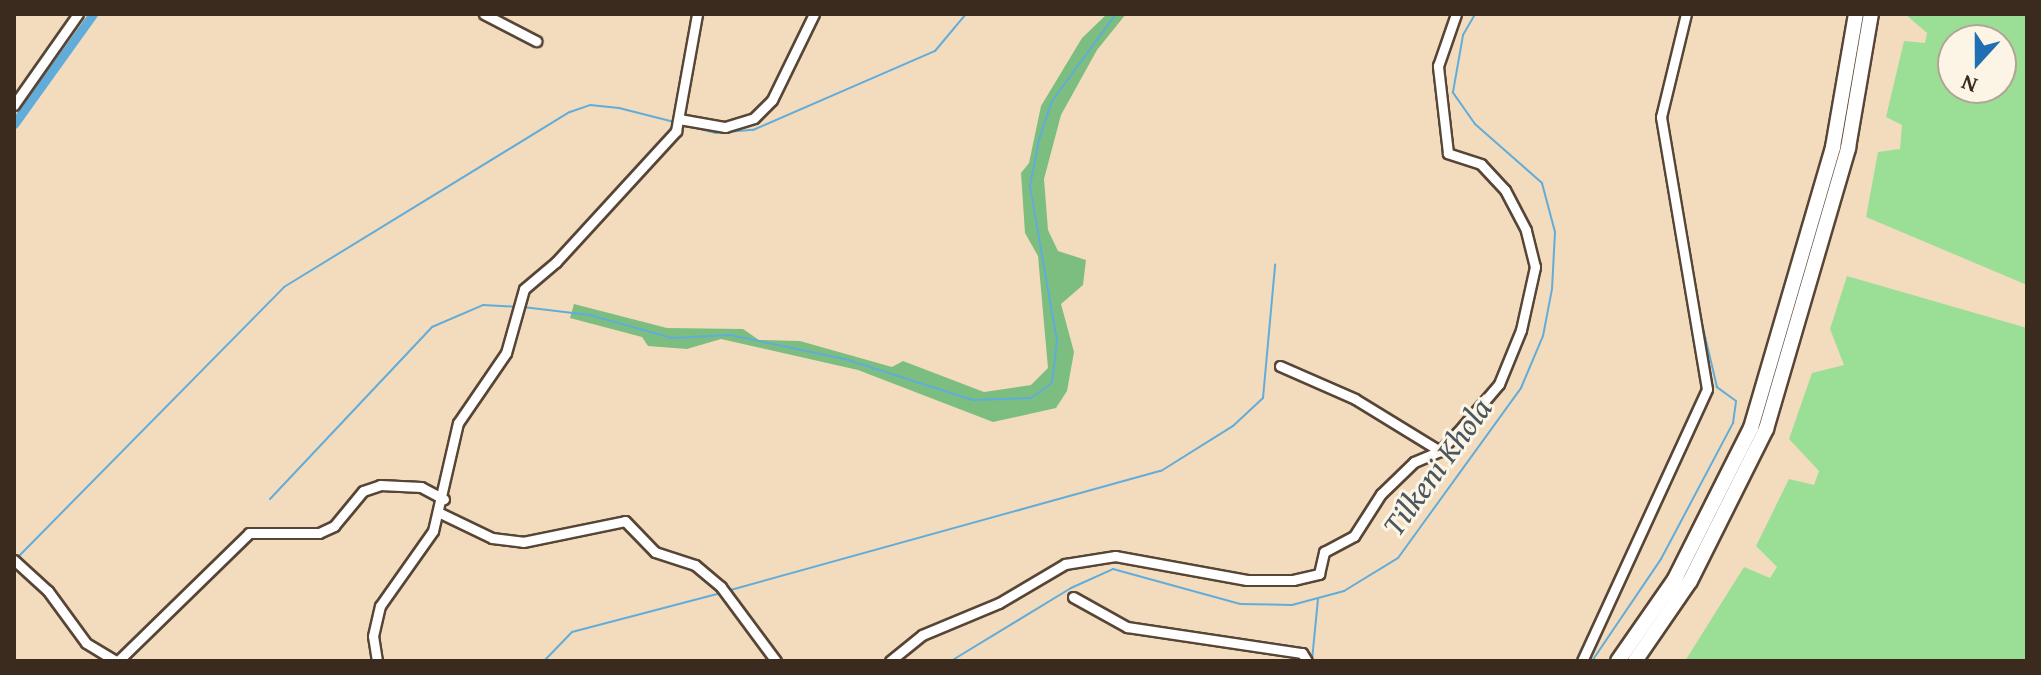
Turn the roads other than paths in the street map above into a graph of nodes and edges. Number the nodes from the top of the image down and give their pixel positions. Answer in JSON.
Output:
{"nodes":[{"id":1,"x":78,"y":14,"type":"edge"},
{"id":2,"x":484,"y":14,"type":"edge"},
{"id":3,"x":697,"y":14,"type":"edge"},
{"id":4,"x":814,"y":14,"type":"edge"},
{"id":5,"x":1456,"y":14,"type":"edge"},
{"id":6,"x":1686,"y":14,"type":"edge"},
{"id":7,"x":1856,"y":14,"type":"edge"},
{"id":8,"x":1871,"y":14,"type":"edge"},
{"id":9,"x":536,"y":41,"type":"dead end"},
{"id":10,"x":14,"y":105,"type":"edge"},
{"id":11,"x":679,"y":119,"type":"junction"},
{"id":12,"x":1280,"y":366,"type":"dead end"},
{"id":13,"x":1440,"y":451,"type":"junction"},
{"id":14,"x":444,"y":499,"type":"junction"},
{"id":15,"x":438,"y":512,"type":"junction"},
{"id":16,"x":14,"y":560,"type":"edge"},
{"id":17,"x":1073,"y":597,"type":"dead end"},
{"id":18,"x":117,"y":661,"type":"edge"},
{"id":19,"x":377,"y":661,"type":"edge"},
{"id":20,"x":776,"y":661,"type":"edge"},
{"id":21,"x":890,"y":661,"type":"edge"},
{"id":22,"x":1307,"y":661,"type":"edge"},
{"id":23,"x":1582,"y":661,"type":"edge"},
{"id":24,"x":1618,"y":661,"type":"edge"},
{"id":25,"x":1635,"y":661,"type":"edge"}],
"edges":[{"from":1,"to":10,"type":"street"},
{"from":2,"to":9,"type":"street"},
{"from":3,"to":11,"type":"street"},
{"from":4,"to":11,"type":"street"},
{"from":5,"to":13,"type":"street"},
{"from":6,"to":23,"type":"street"},
{"from":7,"to":24,"type":"main road"},
{"from":8,"to":25,"type":"main road"},
{"from":11,"to":14,"type":"street"},
{"from":12,"to":13,"type":"street"},
{"from":13,"to":21,"type":"street"},
{"from":14,"to":15,"type":"street"},
{"from":14,"to":18,"type":"street"},
{"from":15,"to":19,"type":"street"},
{"from":15,"to":20,"type":"street"},
{"from":16,"to":18,"type":"street"},
{"from":17,"to":22,"type":"street"}]}
